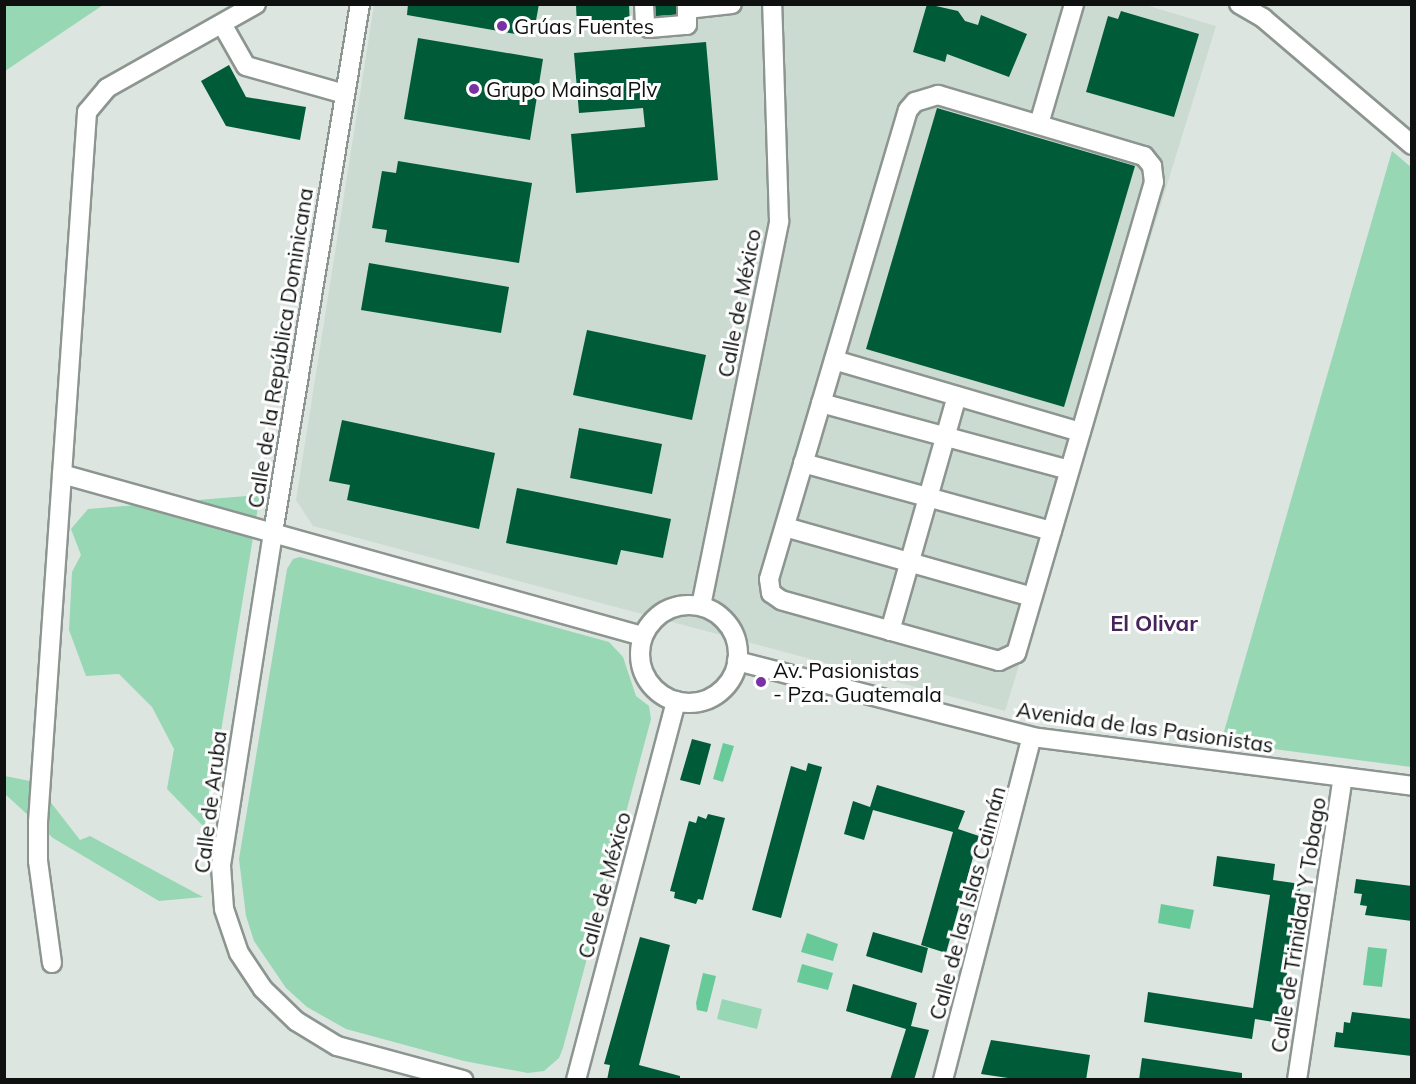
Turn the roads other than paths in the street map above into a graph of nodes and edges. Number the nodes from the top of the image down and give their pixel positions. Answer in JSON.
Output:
{"nodes":[{"id":1,"x":256,"y":4,"type":"edge"},
{"id":2,"x":360,"y":4,"type":"edge"},
{"id":3,"x":644,"y":4,"type":"edge"},
{"id":4,"x":732,"y":4,"type":"edge"},
{"id":5,"x":772,"y":4,"type":"edge"},
{"id":6,"x":1074,"y":4,"type":"edge"},
{"id":7,"x":1239,"y":4,"type":"edge"},
{"id":8,"x":687,"y":7,"type":"edge"},
{"id":9,"x":222,"y":24,"type":"junction"},
{"id":10,"x":345,"y":93,"type":"junction"},
{"id":11,"x":1039,"y":124,"type":"junction"},
{"id":12,"x":1412,"y":145,"type":"edge"},
{"id":13,"x":834,"y":360,"type":"junction"},
{"id":14,"x":957,"y":396,"type":"junction"},
{"id":15,"x":821,"y":403,"type":"junction"},
{"id":16,"x":1081,"y":432,"type":"junction"},
{"id":17,"x":946,"y":437,"type":"junction"},
{"id":18,"x":803,"y":463,"type":"junction"},
{"id":19,"x":1070,"y":470,"type":"junction"},
{"id":20,"x":62,"y":474,"type":"junction"},
{"id":21,"x":928,"y":497,"type":"junction"},
{"id":22,"x":784,"y":527,"type":"junction"},
{"id":23,"x":1052,"y":531,"type":"junction"},
{"id":24,"x":273,"y":532,"type":"junction"},
{"id":25,"x":910,"y":562,"type":"junction"},
{"id":26,"x":1032,"y":597,"type":"junction"},
{"id":27,"x":701,"y":606,"type":"junction"},
{"id":28,"x":891,"y":631,"type":"junction"},
{"id":29,"x":643,"y":636,"type":"junction"},
{"id":30,"x":737,"y":661,"type":"junction"},
{"id":31,"x":676,"y":701,"type":"junction"},
{"id":32,"x":1032,"y":737,"type":"junction"},
{"id":33,"x":1343,"y":777,"type":"junction"},
{"id":34,"x":1412,"y":786,"type":"edge"},
{"id":35,"x":52,"y":963,"type":"dead end"},
{"id":36,"x":463,"y":1080,"type":"edge"},
{"id":37,"x":576,"y":1080,"type":"edge"},
{"id":38,"x":944,"y":1080,"type":"edge"},
{"id":39,"x":1297,"y":1080,"type":"edge"}],
"edges":[{"from":1,"to":9,"type":"street"},
{"from":2,"to":10,"type":"street","name":"Calle de la República Dominicana"},
{"from":3,"to":8,"type":"street"},
{"from":4,"to":8,"type":"street"},
{"from":5,"to":27,"type":"street","name":"Calle de México"},
{"from":6,"to":11,"type":"street"},
{"from":7,"to":12,"type":"street"},
{"from":9,"to":10,"type":"street"},
{"from":9,"to":20,"type":"street"},
{"from":10,"to":24,"type":"street","name":"Calle de la República Dominicana"},
{"from":11,"to":13,"type":"street"},
{"from":11,"to":16,"type":"street"},
{"from":13,"to":14,"type":"street"},
{"from":13,"to":15,"type":"street"},
{"from":14,"to":16,"type":"street"},
{"from":14,"to":17,"type":"street"},
{"from":15,"to":17,"type":"street"},
{"from":15,"to":18,"type":"street"},
{"from":16,"to":19,"type":"street"},
{"from":17,"to":19,"type":"street"},
{"from":17,"to":21,"type":"street"},
{"from":18,"to":21,"type":"street"},
{"from":18,"to":22,"type":"street"},
{"from":19,"to":23,"type":"street"},
{"from":20,"to":24,"type":"street"},
{"from":20,"to":35,"type":"street"},
{"from":21,"to":23,"type":"street"},
{"from":21,"to":25,"type":"street"},
{"from":22,"to":25,"type":"street"},
{"from":22,"to":28,"type":"street"},
{"from":23,"to":26,"type":"street"},
{"from":24,"to":29,"type":"street","name":"Calle de la República Dominicana"},
{"from":24,"to":36,"type":"street","name":"Calle de Aruba"},
{"from":25,"to":26,"type":"street"},
{"from":25,"to":28,"type":"street"},
{"from":26,"to":28,"type":"street"},
{"from":27,"to":29,"type":"street"},
{"from":27,"to":30,"type":"street"},
{"from":29,"to":31,"type":"street"},
{"from":30,"to":31,"type":"street"},
{"from":30,"to":32,"type":"street","name":"Avenida de las Pasionistas"},
{"from":31,"to":37,"type":"street","name":"Calle de México"},
{"from":32,"to":33,"type":"street","name":"Avenida de las Pasionistas"},
{"from":32,"to":38,"type":"street","name":"Calle de las Islas Caimán"},
{"from":33,"to":34,"type":"street","name":"Avenida de las Pasionistas"},
{"from":33,"to":39,"type":"street","name":"Calle de Trinidad Y Tobago"}]}
